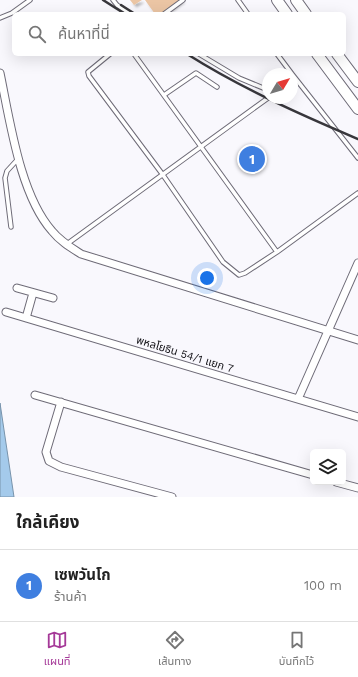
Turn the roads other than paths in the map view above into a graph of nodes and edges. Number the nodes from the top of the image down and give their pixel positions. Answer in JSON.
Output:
{"nodes":[{"id":1,"x":30,"y":0,"type":"edge"},
{"id":2,"x":113,"y":0,"type":"edge"},
{"id":3,"x":183,"y":0,"type":"edge"},
{"id":4,"x":238,"y":0,"type":"edge"},
{"id":5,"x":277,"y":0,"type":"edge"},
{"id":6,"x":296,"y":0,"type":"edge"},
{"id":7,"x":128,"y":12,"type":"edge"},
{"id":8,"x":167,"y":12,"type":"edge"},
{"id":9,"x":247,"y":12,"type":"edge"},
{"id":10,"x":286,"y":12,"type":"edge"},
{"id":11,"x":305,"y":12,"type":"edge"},
{"id":12,"x":0,"y":18,"type":"edge"},
{"id":13,"x":107,"y":56,"type":"edge"},
{"id":14,"x":135,"y":56,"type":"edge"},
{"id":15,"x":202,"y":56,"type":"edge"},
{"id":16,"x":278,"y":56,"type":"edge"},
{"id":17,"x":319,"y":56,"type":"edge"},
{"id":18,"x":338,"y":56,"type":"edge"},
{"id":19,"x":288,"y":68,"type":"edge"},
{"id":20,"x":0,"y":73,"type":"edge"},
{"id":21,"x":358,"y":82,"type":"edge"},
{"id":22,"x":298,"y":85,"type":"edge"},
{"id":23,"x":217,"y":87,"type":"dead end"},
{"id":24,"x":262,"y":88,"type":"edge"},
{"id":25,"x":164,"y":95,"type":"junction"},
{"id":26,"x":262,"y":103,"type":"edge"},
{"id":27,"x":358,"y":108,"type":"edge"},
{"id":28,"x":202,"y":148,"type":"junction"},
{"id":29,"x":19,"y":158,"type":"junction"},
{"id":30,"x":358,"y":158,"type":"edge"},
{"id":31,"x":163,"y":175,"type":"junction"},
{"id":32,"x":358,"y":193,"type":"edge"},
{"id":33,"x":11,"y":227,"type":"dead end"},
{"id":34,"x":66,"y":245,"type":"junction"},
{"id":35,"x":277,"y":252,"type":"junction"},
{"id":36,"x":358,"y":263,"type":"edge"},
{"id":37,"x":350,"y":280,"type":"junction"},
{"id":38,"x":358,"y":284,"type":"edge"},
{"id":39,"x":17,"y":288,"type":"dead end"},
{"id":40,"x":33,"y":293,"type":"junction"},
{"id":41,"x":53,"y":298,"type":"dead end"},
{"id":42,"x":6,"y":312,"type":"dead end"},
{"id":43,"x":26,"y":318,"type":"junction"},
{"id":44,"x":327,"y":331,"type":"junction"},
{"id":45,"x":358,"y":340,"type":"edge"},
{"id":46,"x":35,"y":395,"type":"dead end"},
{"id":47,"x":298,"y":399,"type":"junction"},
{"id":48,"x":61,"y":402,"type":"junction"},
{"id":49,"x":358,"y":417,"type":"edge"},
{"id":50,"x":310,"y":474,"type":"edge"},
{"id":51,"x":346,"y":485,"type":"edge"},
{"id":52,"x":358,"y":488,"type":"edge"},
{"id":53,"x":172,"y":497,"type":"edge"}],
"edges":[{"from":1,"to":12,"type":"lane"},
{"from":2,"to":7,"type":"lane"},
{"from":3,"to":8,"type":"lane"},
{"from":4,"to":9,"type":"lane"},
{"from":5,"to":10,"type":"main road"},
{"from":6,"to":11,"type":"main road"},
{"from":13,"to":31,"type":"lane"},
{"from":14,"to":25,"type":"lane"},
{"from":15,"to":24,"type":"lane"},
{"from":16,"to":19,"type":"lane"},
{"from":17,"to":27,"type":"main road"},
{"from":18,"to":21,"type":"main road"},
{"from":20,"to":29,"type":"street"},
{"from":22,"to":30,"type":"lane"},
{"from":23,"to":25,"type":"lane"},
{"from":25,"to":28,"type":"lane"},
{"from":26,"to":28,"type":"lane"},
{"from":28,"to":31,"type":"lane"},
{"from":28,"to":35,"type":"lane"},
{"from":29,"to":33,"type":"lane"},
{"from":29,"to":34,"type":"street"},
{"from":31,"to":34,"type":"lane"},
{"from":31,"to":35,"type":"lane"},
{"from":32,"to":35,"type":"lane"},
{"from":34,"to":44,"type":"street"},
{"from":36,"to":37,"type":"street"},
{"from":37,"to":38,"type":"street"},
{"from":37,"to":44,"type":"street"},
{"from":39,"to":40,"type":"street"},
{"from":40,"to":41,"type":"street"},
{"from":40,"to":43,"type":"street"},
{"from":42,"to":43,"type":"street","name":"พหลโยธิน 54/1 แยก 7"},
{"from":43,"to":47,"type":"street","name":"พหลโยธิน 54/1 แยก 7"},
{"from":44,"to":45,"type":"street"},
{"from":44,"to":47,"type":"street"},
{"from":46,"to":48,"type":"street"},
{"from":47,"to":49,"type":"street","name":"พหลโยธิน 54/1 แยก 7"},
{"from":48,"to":50,"type":"street"},
{"from":48,"to":53,"type":"street"},
{"from":51,"to":52,"type":"street"}]}
